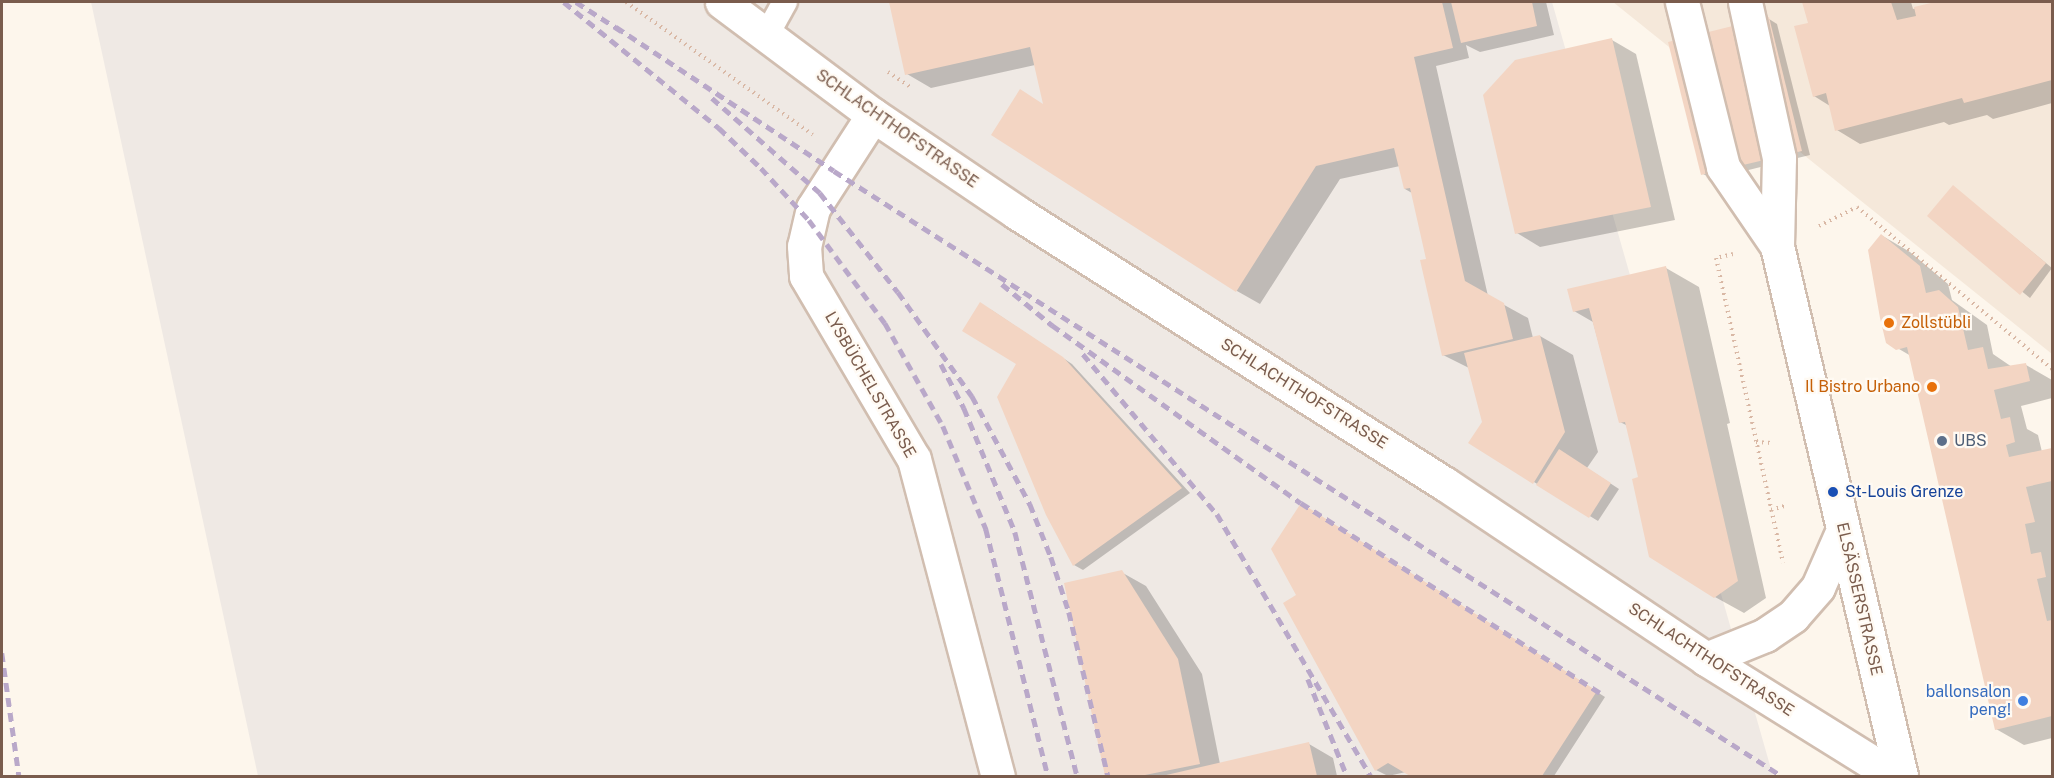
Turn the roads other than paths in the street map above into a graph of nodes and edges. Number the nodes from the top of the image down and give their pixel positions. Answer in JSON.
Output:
{"nodes":[{"id":1,"x":722,"y":2,"type":"edge"},
{"id":2,"x":785,"y":2,"type":"edge"},
{"id":3,"x":1682,"y":2,"type":"edge"},
{"id":4,"x":1745,"y":2,"type":"edge"},
{"id":5,"x":766,"y":36,"type":"junction"},
{"id":6,"x":873,"y":115,"type":"junction"},
{"id":7,"x":1777,"y":246,"type":"junction"},
{"id":8,"x":1843,"y":530,"type":"junction"},
{"id":9,"x":1706,"y":659,"type":"junction"},
{"id":10,"x":998,"y":777,"type":"edge"},
{"id":11,"x":1894,"y":777,"type":"edge"},
{"id":12,"x":1901,"y":777,"type":"edge"}],
"edges":[{"from":1,"to":5,"type":"main road","name":"SCHLACHTHOFSTRASSE"},
{"from":2,"to":5,"type":"lane"},
{"from":3,"to":7,"type":"main road","name":"ELSÄSSERSTRASSE"},
{"from":4,"to":7,"type":"main road","name":"ELSÄSSERSTRASSE"},
{"from":5,"to":6,"type":"main road","name":"SCHLACHTHOFSTRASSE"},
{"from":6,"to":9,"type":"main road","name":"SCHLACHTHOFSTRASSE"},
{"from":6,"to":10,"type":"main road","name":"LYSBÜCHELSTRASSE"},
{"from":7,"to":8,"type":"main road","name":"ELSÄSSERSTRASSE"},
{"from":8,"to":9,"type":"main road"},
{"from":8,"to":12,"type":"main road","name":"ELSÄSSERSTRASSE"},
{"from":9,"to":11,"type":"main road","name":"SCHLACHTHOFSTRASSE"}]}
